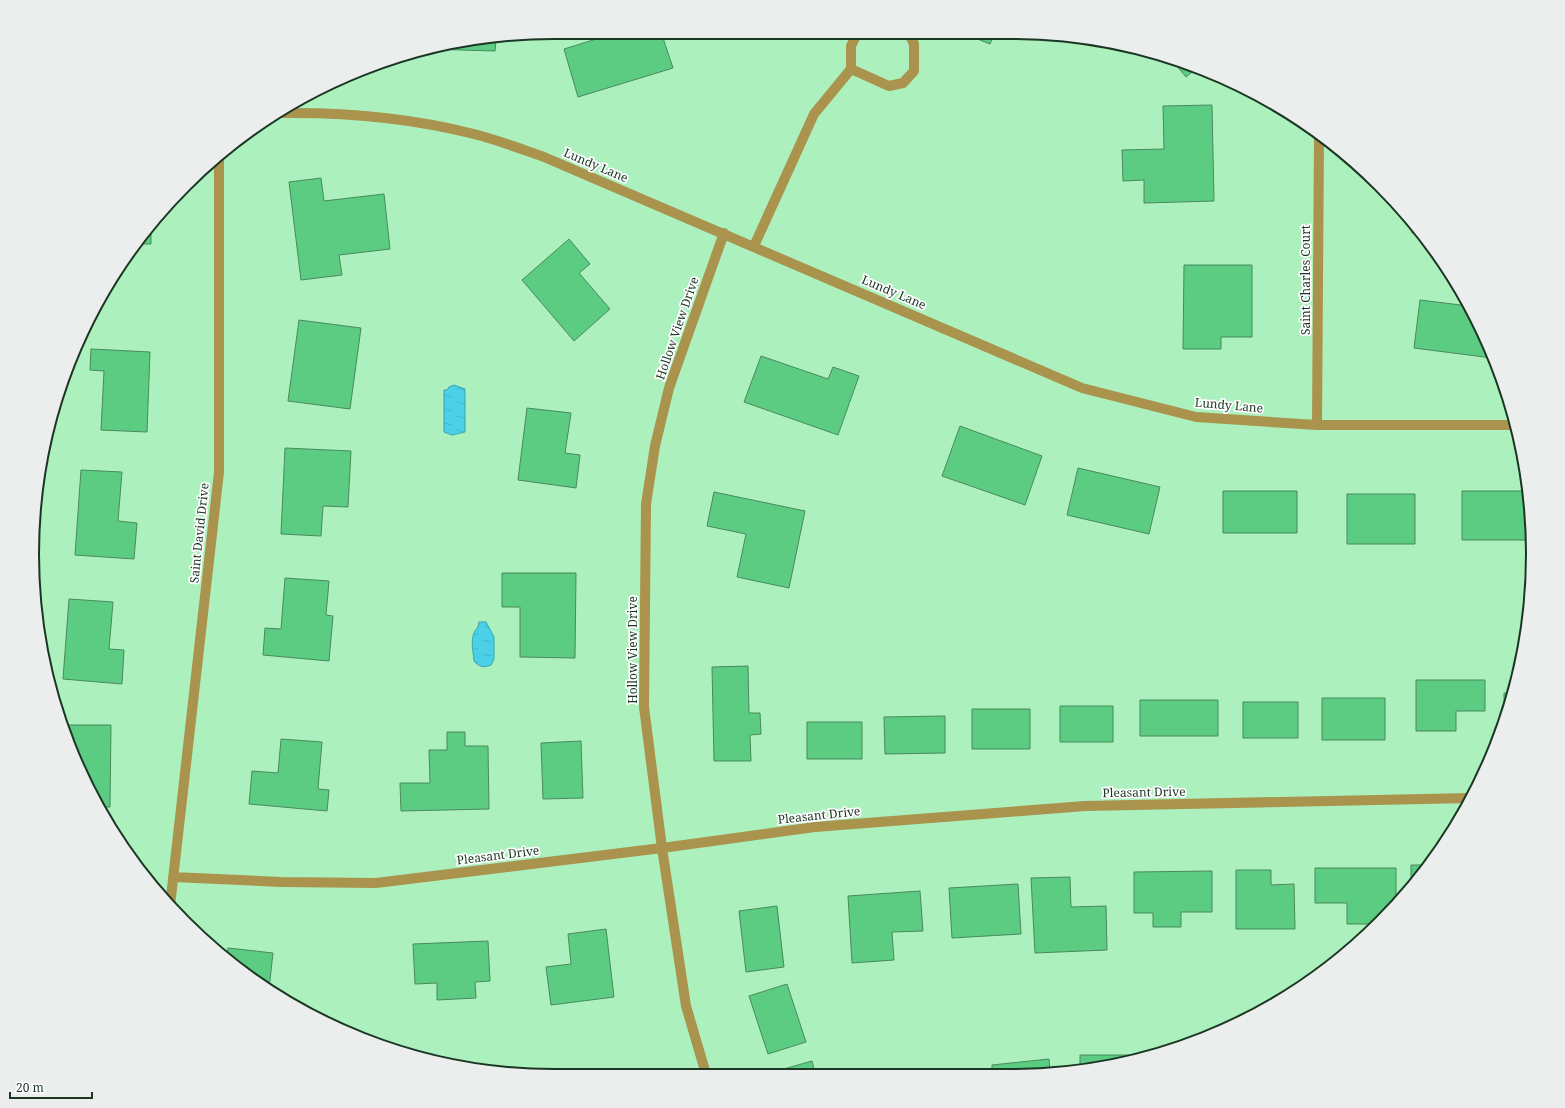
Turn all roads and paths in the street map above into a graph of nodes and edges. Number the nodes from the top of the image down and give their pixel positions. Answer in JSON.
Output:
{"nodes":[{"id":1,"x":854,"y":39,"type":"edge"},
{"id":2,"x":912,"y":39,"type":"edge"},
{"id":3,"x":851,"y":69,"type":"junction"},
{"id":4,"x":290,"y":112,"type":"edge"},
{"id":5,"x":1319,"y":141,"type":"edge"},
{"id":6,"x":219,"y":163,"type":"edge"},
{"id":7,"x":724,"y":233,"type":"junction"},
{"id":8,"x":754,"y":246,"type":"junction"},
{"id":9,"x":1509,"y":425,"type":"edge"},
{"id":10,"x":1318,"y":426,"type":"junction"},
{"id":11,"x":1464,"y":798,"type":"edge"},
{"id":12,"x":662,"y":848,"type":"junction"},
{"id":13,"x":173,"y":877,"type":"junction"},
{"id":14,"x":171,"y":898,"type":"edge"},
{"id":15,"x":705,"y":1069,"type":"edge"}],
"edges":[{"from":1,"to":3,"type":"street"},
{"from":2,"to":3,"type":"street"},
{"from":3,"to":8,"type":"street"},
{"from":4,"to":7,"type":"street","name":"Lundy Lane"},
{"from":5,"to":10,"type":"street","name":"Saint Charles Court"},
{"from":6,"to":13,"type":"street","name":"Saint David Drive"},
{"from":7,"to":8,"type":"street","name":"Lundy Lane"},
{"from":7,"to":12,"type":"street","name":"Hollow View Drive"},
{"from":8,"to":10,"type":"street","name":"Lundy Lane"},
{"from":9,"to":10,"type":"street","name":"Lundy Lane"},
{"from":11,"to":12,"type":"street","name":"Pleasant Drive"},
{"from":12,"to":13,"type":"street","name":"Pleasant Drive"},
{"from":12,"to":15,"type":"street","name":"Hollow View Drive"},
{"from":13,"to":14,"type":"street","name":"Saint David Drive"}]}
